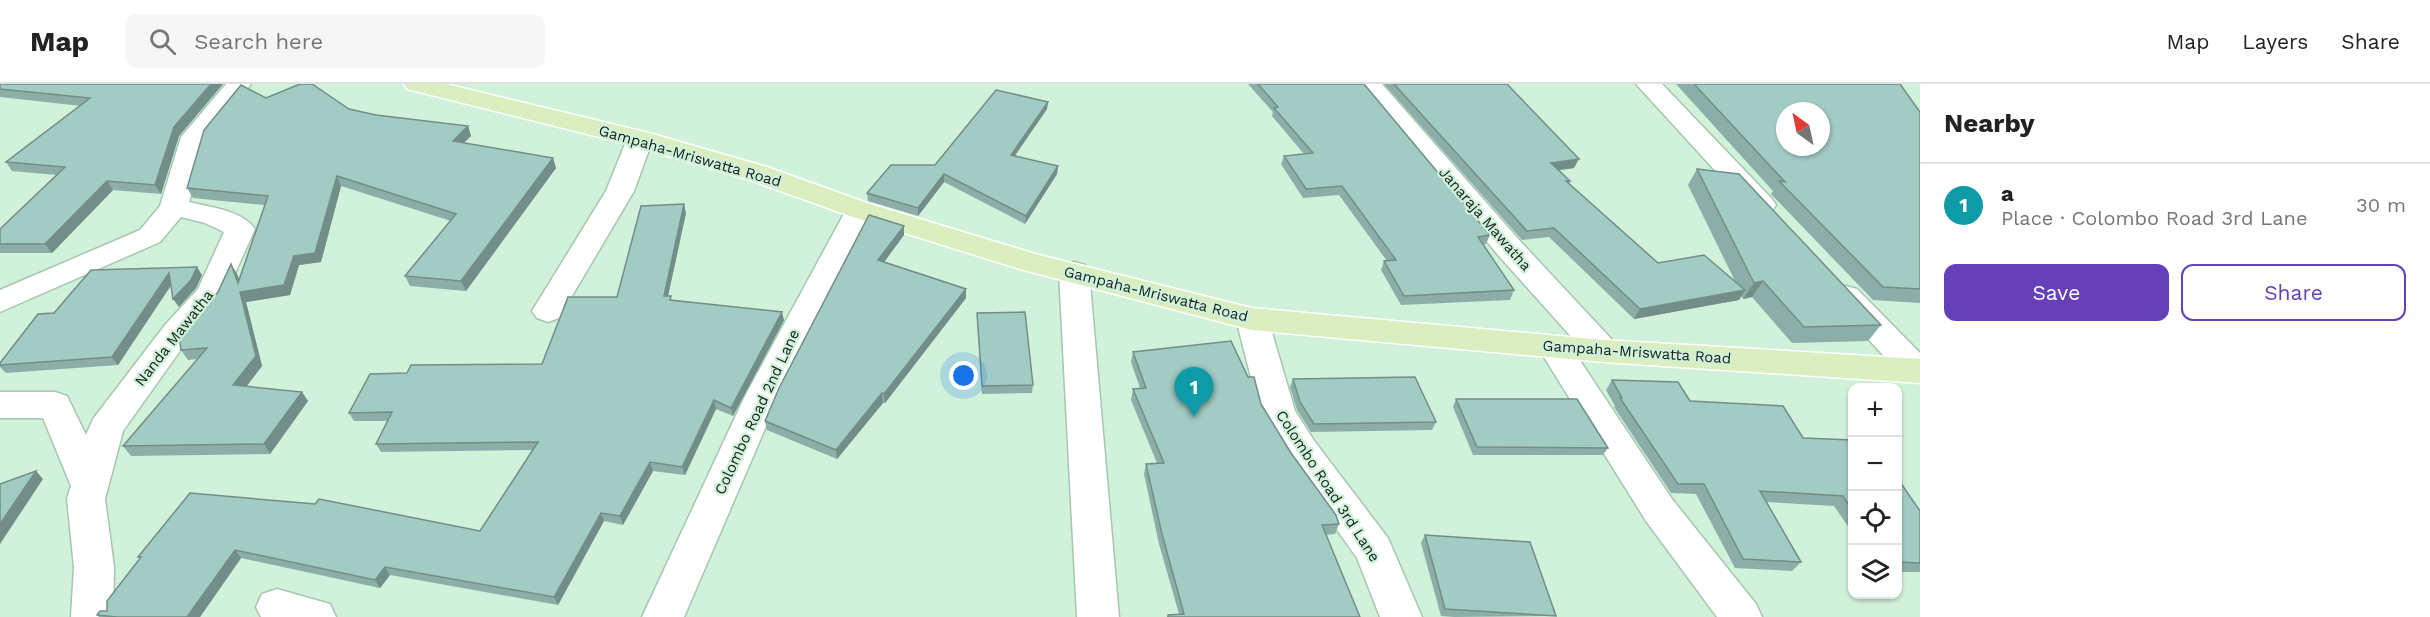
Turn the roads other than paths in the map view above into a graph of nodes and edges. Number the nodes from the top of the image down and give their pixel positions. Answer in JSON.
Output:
{"nodes":[{"id":1,"x":239,"y":84,"type":"edge"},
{"id":2,"x":416,"y":84,"type":"edge"},
{"id":3,"x":1369,"y":84,"type":"edge"},
{"id":4,"x":1648,"y":84,"type":"edge"},
{"id":5,"x":640,"y":139,"type":"junction"},
{"id":6,"x":174,"y":207,"type":"junction"},
{"id":7,"x":860,"y":210,"type":"junction"},
{"id":8,"x":1779,"y":223,"type":"edge"},
{"id":9,"x":1074,"y":272,"type":"junction"},
{"id":10,"x":1827,"y":275,"type":"edge"},
{"id":11,"x":0,"y":302,"type":"edge"},
{"id":12,"x":548,"y":310,"type":"dead end"},
{"id":13,"x":1252,"y":319,"type":"junction"},
{"id":14,"x":1553,"y":346,"type":"junction"},
{"id":15,"x":1603,"y":351,"type":"junction"},
{"id":16,"x":1918,"y":371,"type":"edge"},
{"id":17,"x":0,"y":405,"type":"edge"},
{"id":18,"x":90,"y":486,"type":"junction"},
{"id":19,"x":92,"y":617,"type":"edge"},
{"id":20,"x":663,"y":617,"type":"edge"},
{"id":21,"x":1098,"y":617,"type":"edge"},
{"id":22,"x":1401,"y":617,"type":"edge"},
{"id":23,"x":1741,"y":617,"type":"edge"}],
"edges":[{"from":1,"to":6,"type":"street"},
{"from":2,"to":5,"type":"main road","name":"Gampaha-Mriswatta Road"},
{"from":3,"to":15,"type":"street","name":"Janaraja Mawatha"},
{"from":4,"to":8,"type":"street"},
{"from":5,"to":7,"type":"main road","name":"Gampaha-Mriswatta Road"},
{"from":5,"to":12,"type":"street"},
{"from":6,"to":11,"type":"street"},
{"from":6,"to":18,"type":"street","name":"Nanda Mawatha"},
{"from":7,"to":9,"type":"main road","name":"Gampaha-Mriswatta Road"},
{"from":7,"to":20,"type":"street","name":"Colombo Road 2nd Lane"},
{"from":9,"to":13,"type":"main road","name":"Gampaha-Mriswatta Road"},
{"from":9,"to":21,"type":"street"},
{"from":10,"to":16,"type":"street"},
{"from":13,"to":14,"type":"main road","name":"Gampaha-Mriswatta Road"},
{"from":13,"to":22,"type":"street","name":"Colombo Road 3rd Lane"},
{"from":14,"to":15,"type":"main road","name":"Gampaha-Mriswatta Road"},
{"from":14,"to":23,"type":"street"},
{"from":15,"to":16,"type":"main road","name":"Gampaha-Mriswatta Road"},
{"from":17,"to":18,"type":"street"},
{"from":18,"to":19,"type":"street","name":"Nanda Mawatha"}]}
